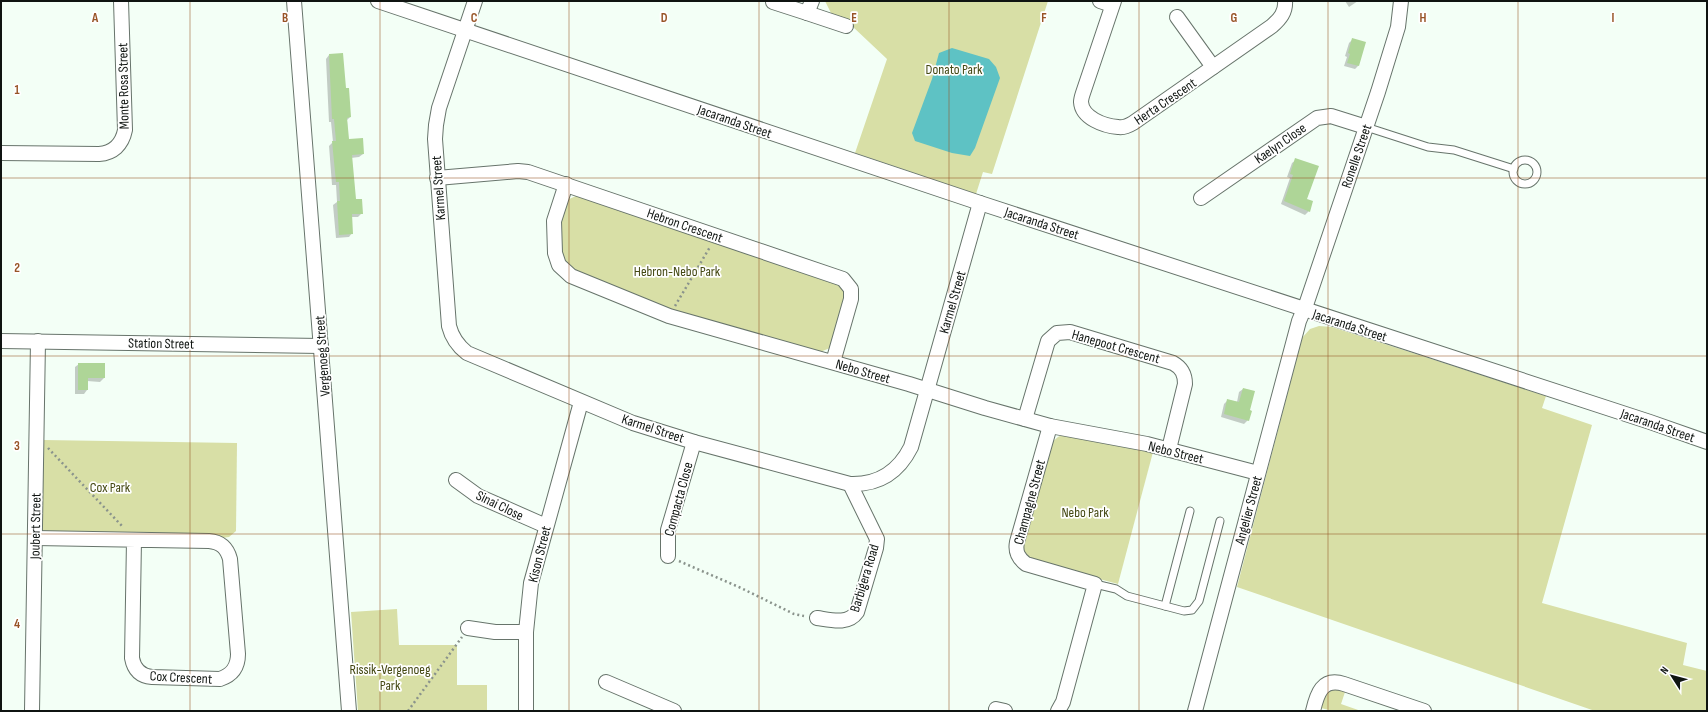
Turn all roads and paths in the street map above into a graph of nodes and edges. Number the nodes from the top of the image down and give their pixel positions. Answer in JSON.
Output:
{"nodes":[{"id":1,"x":121,"y":1,"type":"edge"},
{"id":2,"x":294,"y":1,"type":"edge"},
{"id":3,"x":378,"y":1,"type":"edge"},
{"id":4,"x":475,"y":1,"type":"edge"},
{"id":5,"x":1285,"y":1,"type":"edge"},
{"id":6,"x":1401,"y":1,"type":"edge"},
{"id":7,"x":773,"y":2,"type":"dead end"},
{"id":8,"x":1109,"y":2,"type":"edge"},
{"id":9,"x":809,"y":7,"type":"edge"},
{"id":10,"x":1177,"y":16,"type":"dead end"},
{"id":11,"x":846,"y":26,"type":"dead end"},
{"id":12,"x":465,"y":30,"type":"junction"},
{"id":13,"x":1213,"y":67,"type":"junction"},
{"id":14,"x":1366,"y":127,"type":"junction"},
{"id":15,"x":1,"y":153,"type":"edge"},
{"id":16,"x":1514,"y":169,"type":"dead end"},
{"id":17,"x":437,"y":178,"type":"junction"},
{"id":18,"x":566,"y":184,"type":"junction"},
{"id":19,"x":1201,"y":198,"type":"dead end"},
{"id":20,"x":980,"y":203,"type":"junction"},
{"id":21,"x":717,"y":236,"type":"junction"},
{"id":22,"x":1304,"y":310,"type":"junction"},
{"id":23,"x":669,"y":316,"type":"junction"},
{"id":24,"x":1,"y":341,"type":"edge"},
{"id":25,"x":38,"y":342,"type":"junction"},
{"id":26,"x":321,"y":346,"type":"junction"},
{"id":27,"x":833,"y":362,"type":"junction"},
{"id":28,"x":927,"y":390,"type":"junction"},
{"id":29,"x":581,"y":402,"type":"junction"},
{"id":30,"x":1025,"y":419,"type":"junction"},
{"id":31,"x":1050,"y":426,"type":"junction"},
{"id":32,"x":36,"y":435,"type":"junction"},
{"id":33,"x":694,"y":442,"type":"junction"},
{"id":34,"x":1707,"y":442,"type":"edge"},
{"id":35,"x":1169,"y":450,"type":"junction"},
{"id":36,"x":1258,"y":473,"type":"junction"},
{"id":37,"x":456,"y":480,"type":"dead end"},
{"id":38,"x":850,"y":484,"type":"junction"},
{"id":39,"x":1190,"y":510,"type":"dead end"},
{"id":40,"x":1220,"y":521,"type":"dead end"},
{"id":41,"x":546,"y":526,"type":"junction"},
{"id":42,"x":35,"y":538,"type":"junction"},
{"id":43,"x":134,"y":540,"type":"junction"},
{"id":44,"x":668,"y":556,"type":"joint"},
{"id":45,"x":1095,"y":584,"type":"junction"},
{"id":46,"x":1165,"y":606,"type":"junction"},
{"id":47,"x":817,"y":618,"type":"joint"},
{"id":48,"x":468,"y":628,"type":"dead end"},
{"id":49,"x":526,"y":632,"type":"junction"},
{"id":50,"x":457,"y":644,"type":"dead end"},
{"id":51,"x":606,"y":682,"type":"dead end"},
{"id":52,"x":32,"y":711,"type":"edge"},
{"id":53,"x":349,"y":711,"type":"edge"},
{"id":54,"x":408,"y":711,"type":"edge"},
{"id":55,"x":526,"y":711,"type":"edge"},
{"id":56,"x":674,"y":711,"type":"edge"},
{"id":57,"x":1058,"y":711,"type":"edge"},
{"id":58,"x":1195,"y":711,"type":"edge"},
{"id":59,"x":1313,"y":711,"type":"edge"},
{"id":60,"x":1424,"y":711,"type":"edge"}],
"edges":[{"from":1,"to":15,"type":"street","name":"Monte Rosa Street"},
{"from":2,"to":26,"type":"street","name":"Vergenoeg Street"},
{"from":3,"to":12,"type":"street","name":"Jacaranda Street"},
{"from":4,"to":12,"type":"street","name":"Karmel Street"},
{"from":5,"to":13,"type":"street","name":"Herta Crescent"},
{"from":6,"to":14,"type":"street","name":"Ronelle Street"},
{"from":7,"to":9,"type":"street"},
{"from":8,"to":13,"type":"street","name":"Herta Crescent"},
{"from":9,"to":11,"type":"street"},
{"from":10,"to":13,"type":"street"},
{"from":12,"to":17,"type":"street","name":"Karmel Street"},
{"from":12,"to":20,"type":"street","name":"Jacaranda Street"},
{"from":14,"to":16,"type":"lane"},
{"from":14,"to":19,"type":"street","name":"Kaelyn Close"},
{"from":14,"to":22,"type":"street","name":"Ronelle Street"},
{"from":17,"to":18,"type":"street","name":"Hebron Crescent"},
{"from":17,"to":29,"type":"street","name":"Karmel Street"},
{"from":18,"to":21,"type":"street","name":"Hebron Crescent"},
{"from":18,"to":23,"type":"street","name":"Nebo Street"},
{"from":20,"to":22,"type":"street","name":"Jacaranda Street"},
{"from":20,"to":28,"type":"street","name":"Karmel Street"},
{"from":21,"to":23,"type":"path"},
{"from":21,"to":27,"type":"street","name":"Hebron Crescent"},
{"from":22,"to":34,"type":"street","name":"Jacaranda Street"},
{"from":22,"to":36,"type":"street","name":"Angelier Street"},
{"from":23,"to":27,"type":"street","name":"Nebo Street"},
{"from":24,"to":25,"type":"street","name":"Station Street"},
{"from":25,"to":26,"type":"street","name":"Station Street"},
{"from":25,"to":32,"type":"street","name":"Joubert Street"},
{"from":26,"to":53,"type":"street","name":"Vergenoeg Street"},
{"from":27,"to":28,"type":"street","name":"Nebo Street"},
{"from":28,"to":30,"type":"street","name":"Nebo Street"},
{"from":28,"to":38,"type":"street","name":"Karmel Street"},
{"from":29,"to":33,"type":"street","name":"Karmel Street"},
{"from":29,"to":41,"type":"street","name":"Kison Street"},
{"from":30,"to":31,"type":"street","name":"Nebo Street"},
{"from":30,"to":35,"type":"street","name":"Hanepoot Crescent"},
{"from":31,"to":35,"type":"street","name":"Nebo Street"},
{"from":31,"to":45,"type":"street","name":"Champagne Street"},
{"from":32,"to":42,"type":"street","name":"Joubert Street"},
{"from":32,"to":43,"type":"path"},
{"from":33,"to":38,"type":"street","name":"Karmel Street"},
{"from":33,"to":44,"type":"street","name":"Compacta Close"},
{"from":35,"to":36,"type":"street","name":"Nebo Street"},
{"from":36,"to":58,"type":"street","name":"Angelier Street"},
{"from":37,"to":41,"type":"street","name":"Sinai Close"},
{"from":38,"to":47,"type":"street","name":"Barbigera Road"},
{"from":39,"to":46,"type":"lane"},
{"from":40,"to":46,"type":"lane"},
{"from":41,"to":49,"type":"street","name":"Kison Street"},
{"from":42,"to":43,"type":"street","name":"Cox Crescent"},
{"from":42,"to":52,"type":"street","name":"Joubert Street"},
{"from":43,"to":43,"type":"street","name":"Cox Crescent"},
{"from":44,"to":47,"type":"path"},
{"from":45,"to":46,"type":"lane"},
{"from":45,"to":57,"type":"street"},
{"from":48,"to":49,"type":"street"},
{"from":49,"to":55,"type":"street","name":"Kison Street"},
{"from":50,"to":54,"type":"path"},
{"from":51,"to":56,"type":"street"},
{"from":59,"to":60,"type":"street"}]}
